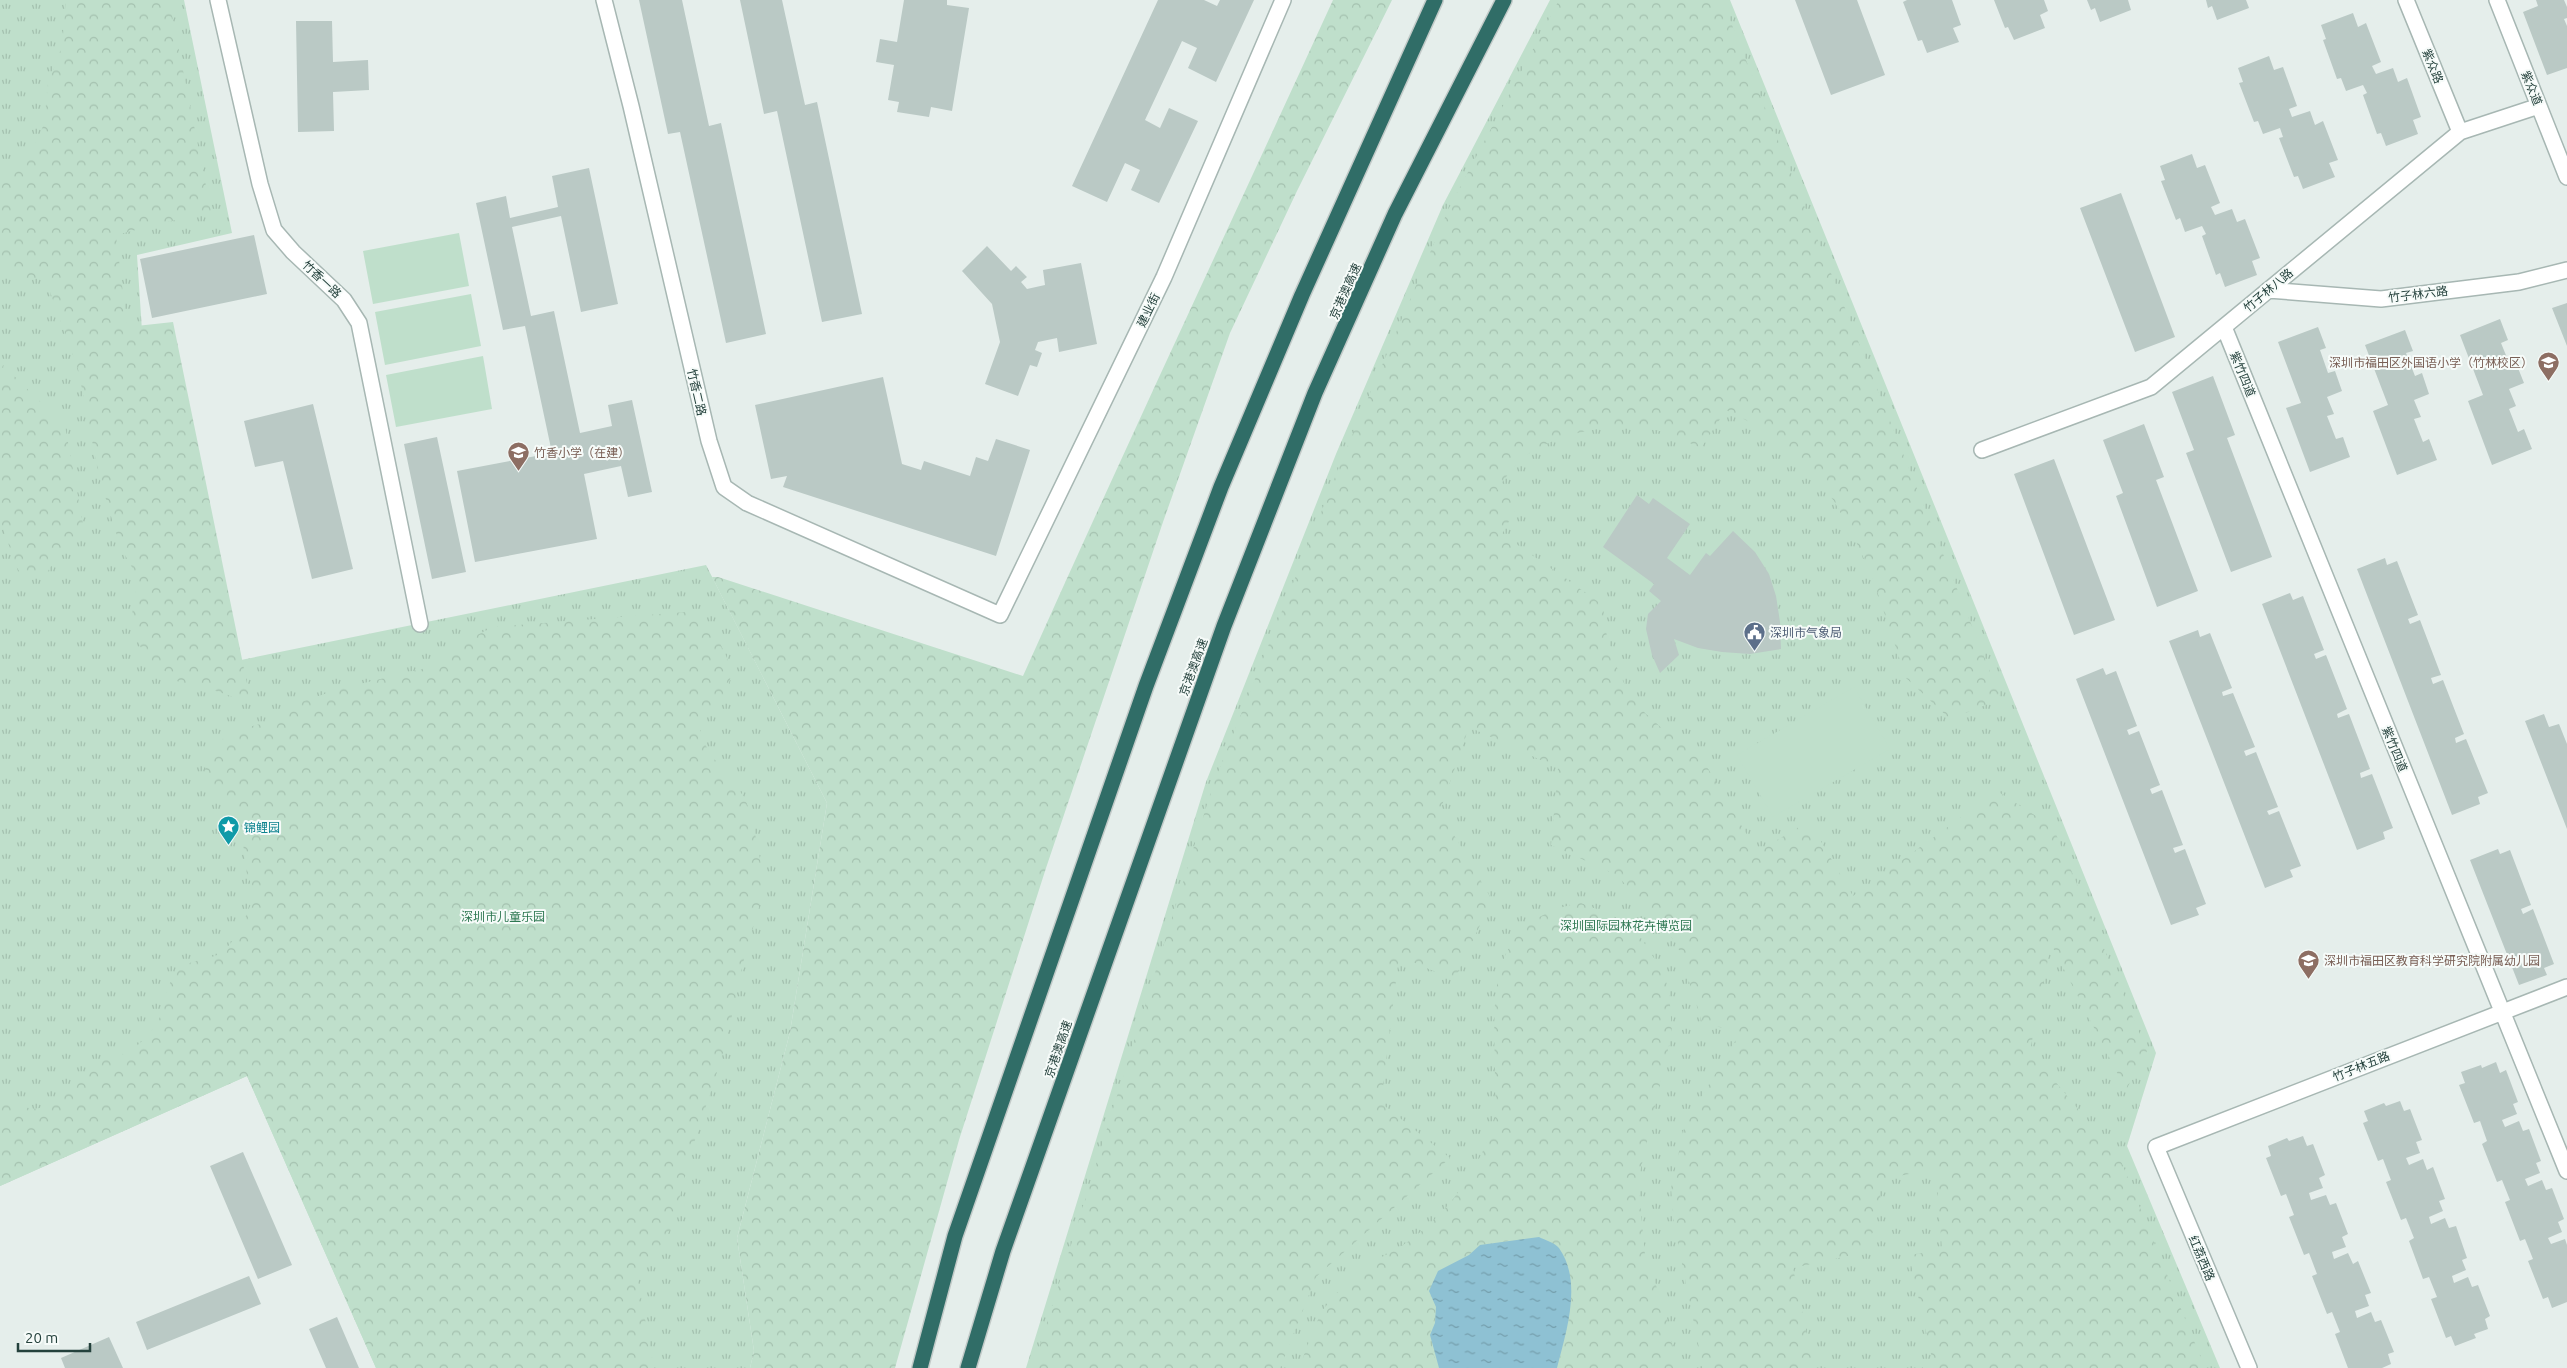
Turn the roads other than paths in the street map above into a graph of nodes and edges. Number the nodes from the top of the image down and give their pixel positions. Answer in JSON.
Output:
{"nodes":[{"id":1,"x":218,"y":0,"type":"edge"},
{"id":2,"x":604,"y":0,"type":"edge"},
{"id":3,"x":1283,"y":0,"type":"edge"},
{"id":4,"x":1434,"y":0,"type":"edge"},
{"id":5,"x":1504,"y":0,"type":"edge"},
{"id":6,"x":2406,"y":0,"type":"edge"},
{"id":7,"x":2498,"y":0,"type":"edge"},
{"id":8,"x":2539,"y":106,"type":"junction"},
{"id":9,"x":2460,"y":132,"type":"junction"},
{"id":10,"x":2567,"y":177,"type":"edge"},
{"id":11,"x":2567,"y":270,"type":"edge"},
{"id":12,"x":2268,"y":290,"type":"junction"},
{"id":13,"x":2224,"y":327,"type":"junction"},
{"id":14,"x":1982,"y":450,"type":"dead end"},
{"id":15,"x":1000,"y":615,"type":"joint"},
{"id":16,"x":420,"y":624,"type":"dead end"},
{"id":17,"x":2567,"y":987,"type":"edge"},
{"id":18,"x":2502,"y":1011,"type":"junction"},
{"id":19,"x":2156,"y":1147,"type":"joint"},
{"id":20,"x":2567,"y":1171,"type":"edge"},
{"id":21,"x":920,"y":1368,"type":"edge"},
{"id":22,"x":968,"y":1368,"type":"edge"},
{"id":23,"x":2249,"y":1368,"type":"edge"}],
"edges":[{"from":1,"to":16,"type":"street","name":"竹香一路"},
{"from":2,"to":15,"type":"street","name":"竹香二路"},
{"from":3,"to":15,"type":"street","name":"建业街"},
{"from":4,"to":21,"type":"highway"},
{"from":5,"to":22,"type":"highway","name":"京港澳高速"},
{"from":6,"to":9,"type":"street","name":"紫众路"},
{"from":7,"to":8,"type":"street","name":"紫众道"},
{"from":8,"to":9,"type":"street","name":"竹子林八路"},
{"from":8,"to":10,"type":"street","name":"紫众道"},
{"from":9,"to":12,"type":"street","name":"竹子林八路"},
{"from":11,"to":12,"type":"street","name":"竹子林六路"},
{"from":12,"to":13,"type":"street","name":"竹子林八路"},
{"from":13,"to":14,"type":"street","name":"竹子林八路"},
{"from":13,"to":18,"type":"street","name":"紫竹四道"},
{"from":17,"to":18,"type":"street","name":"竹子林五路"},
{"from":18,"to":19,"type":"street","name":"竹子林五路"},
{"from":18,"to":20,"type":"street","name":"紫竹四道"},
{"from":19,"to":23,"type":"street","name":"红荔西路"}]}
